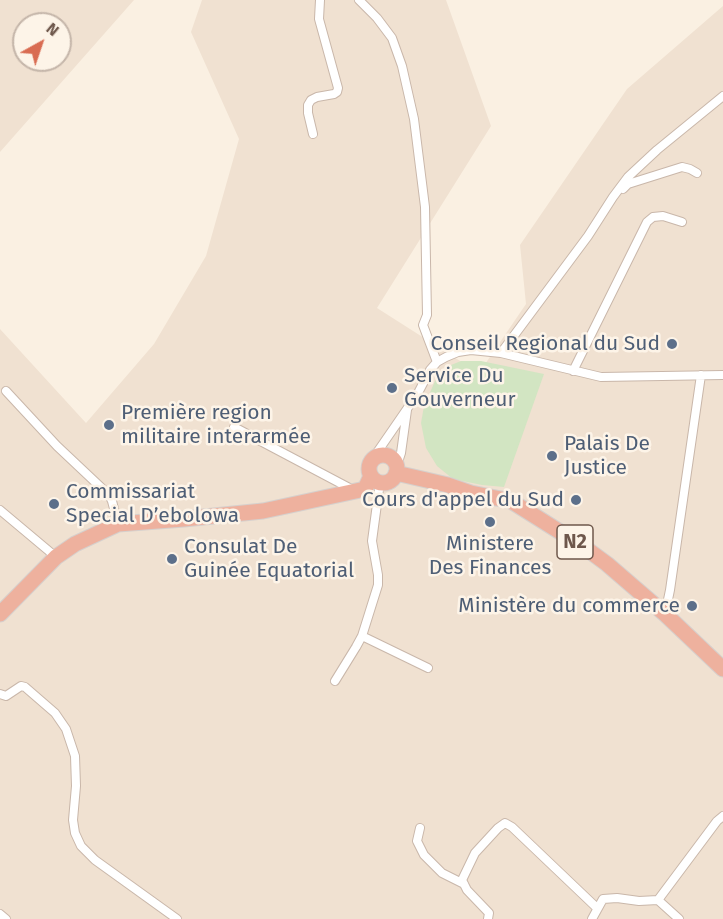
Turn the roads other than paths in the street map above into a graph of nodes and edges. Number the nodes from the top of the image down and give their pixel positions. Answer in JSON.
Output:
{"nodes":[{"id":1,"x":320,"y":0,"type":"edge"},
{"id":2,"x":359,"y":0,"type":"edge"},
{"id":3,"x":723,"y":96,"type":"edge"},
{"id":4,"x":313,"y":134,"type":"dead end"},
{"id":5,"x":697,"y":173,"type":"dead end"},
{"id":6,"x":613,"y":197,"type":"junction"},
{"id":7,"x":682,"y":222,"type":"dead end"},
{"id":8,"x":501,"y":353,"type":"junction"},
{"id":9,"x":437,"y":362,"type":"junction"},
{"id":10,"x":573,"y":371,"type":"junction"},
{"id":11,"x":701,"y":375,"type":"junction"},
{"id":12,"x":723,"y":375,"type":"edge"},
{"id":13,"x":6,"y":391,"type":"dead end"},
{"id":14,"x":407,"y":410,"type":"junction"},
{"id":15,"x":234,"y":427,"type":"dead end"},
{"id":16,"x":376,"y":456,"type":"junction"},
{"id":17,"x":396,"y":470,"type":"junction"},
{"id":18,"x":375,"y":479,"type":"junction"},
{"id":19,"x":355,"y":491,"type":"junction"},
{"id":20,"x":0,"y":510,"type":"edge"},
{"id":21,"x":118,"y":524,"type":"junction"},
{"id":22,"x":56,"y":557,"type":"junction"},
{"id":23,"x":0,"y":614,"type":"edge"},
{"id":24,"x":665,"y":614,"type":"junction"},
{"id":25,"x":362,"y":636,"type":"junction"},
{"id":26,"x":428,"y":668,"type":"dead end"},
{"id":27,"x":723,"y":669,"type":"edge"},
{"id":28,"x":335,"y":681,"type":"dead end"},
{"id":29,"x":0,"y":694,"type":"edge"},
{"id":30,"x":723,"y":816,"type":"edge"},
{"id":31,"x":420,"y":828,"type":"dead end"},
{"id":32,"x":464,"y":884,"type":"junction"},
{"id":33,"x":657,"y":900,"type":"junction"},
{"id":34,"x":597,"y":908,"type":"junction"},
{"id":35,"x":0,"y":914,"type":"edge"},
{"id":36,"x":6,"y":919,"type":"edge"},
{"id":37,"x":177,"y":919,"type":"edge"},
{"id":38,"x":488,"y":919,"type":"edge"},
{"id":39,"x":592,"y":919,"type":"edge"},
{"id":40,"x":679,"y":919,"type":"edge"}],
"edges":[{"from":1,"to":4,"type":"street"},
{"from":2,"to":9,"type":"street"},
{"from":3,"to":6,"type":"street"},
{"from":5,"to":6,"type":"street"},
{"from":6,"to":8,"type":"street"},
{"from":7,"to":10,"type":"street"},
{"from":8,"to":9,"type":"street"},
{"from":8,"to":10,"type":"street"},
{"from":9,"to":14,"type":"street"},
{"from":10,"to":11,"type":"street"},
{"from":11,"to":12,"type":"street"},
{"from":11,"to":24,"type":"street"},
{"from":13,"to":21,"type":"street"},
{"from":14,"to":16,"type":"street"},
{"from":14,"to":17,"type":"street"},
{"from":15,"to":19,"type":"street"},
{"from":16,"to":17,"type":"highway","number":"N2"},
{"from":16,"to":18,"type":"highway"},
{"from":17,"to":18,"type":"highway"},
{"from":17,"to":24,"type":"highway","number":"N2"},
{"from":18,"to":19,"type":"highway"},
{"from":18,"to":25,"type":"street"},
{"from":19,"to":21,"type":"highway"},
{"from":20,"to":22,"type":"street"},
{"from":21,"to":22,"type":"highway"},
{"from":22,"to":23,"type":"highway"},
{"from":24,"to":27,"type":"highway","number":"N2"},
{"from":25,"to":26,"type":"street"},
{"from":25,"to":28,"type":"street"},
{"from":29,"to":37,"type":"street"},
{"from":30,"to":33,"type":"street"},
{"from":31,"to":32,"type":"street"},
{"from":32,"to":34,"type":"street"},
{"from":32,"to":38,"type":"street"},
{"from":33,"to":34,"type":"street"},
{"from":33,"to":40,"type":"street"},
{"from":34,"to":39,"type":"street"},
{"from":35,"to":36,"type":"street"}]}
